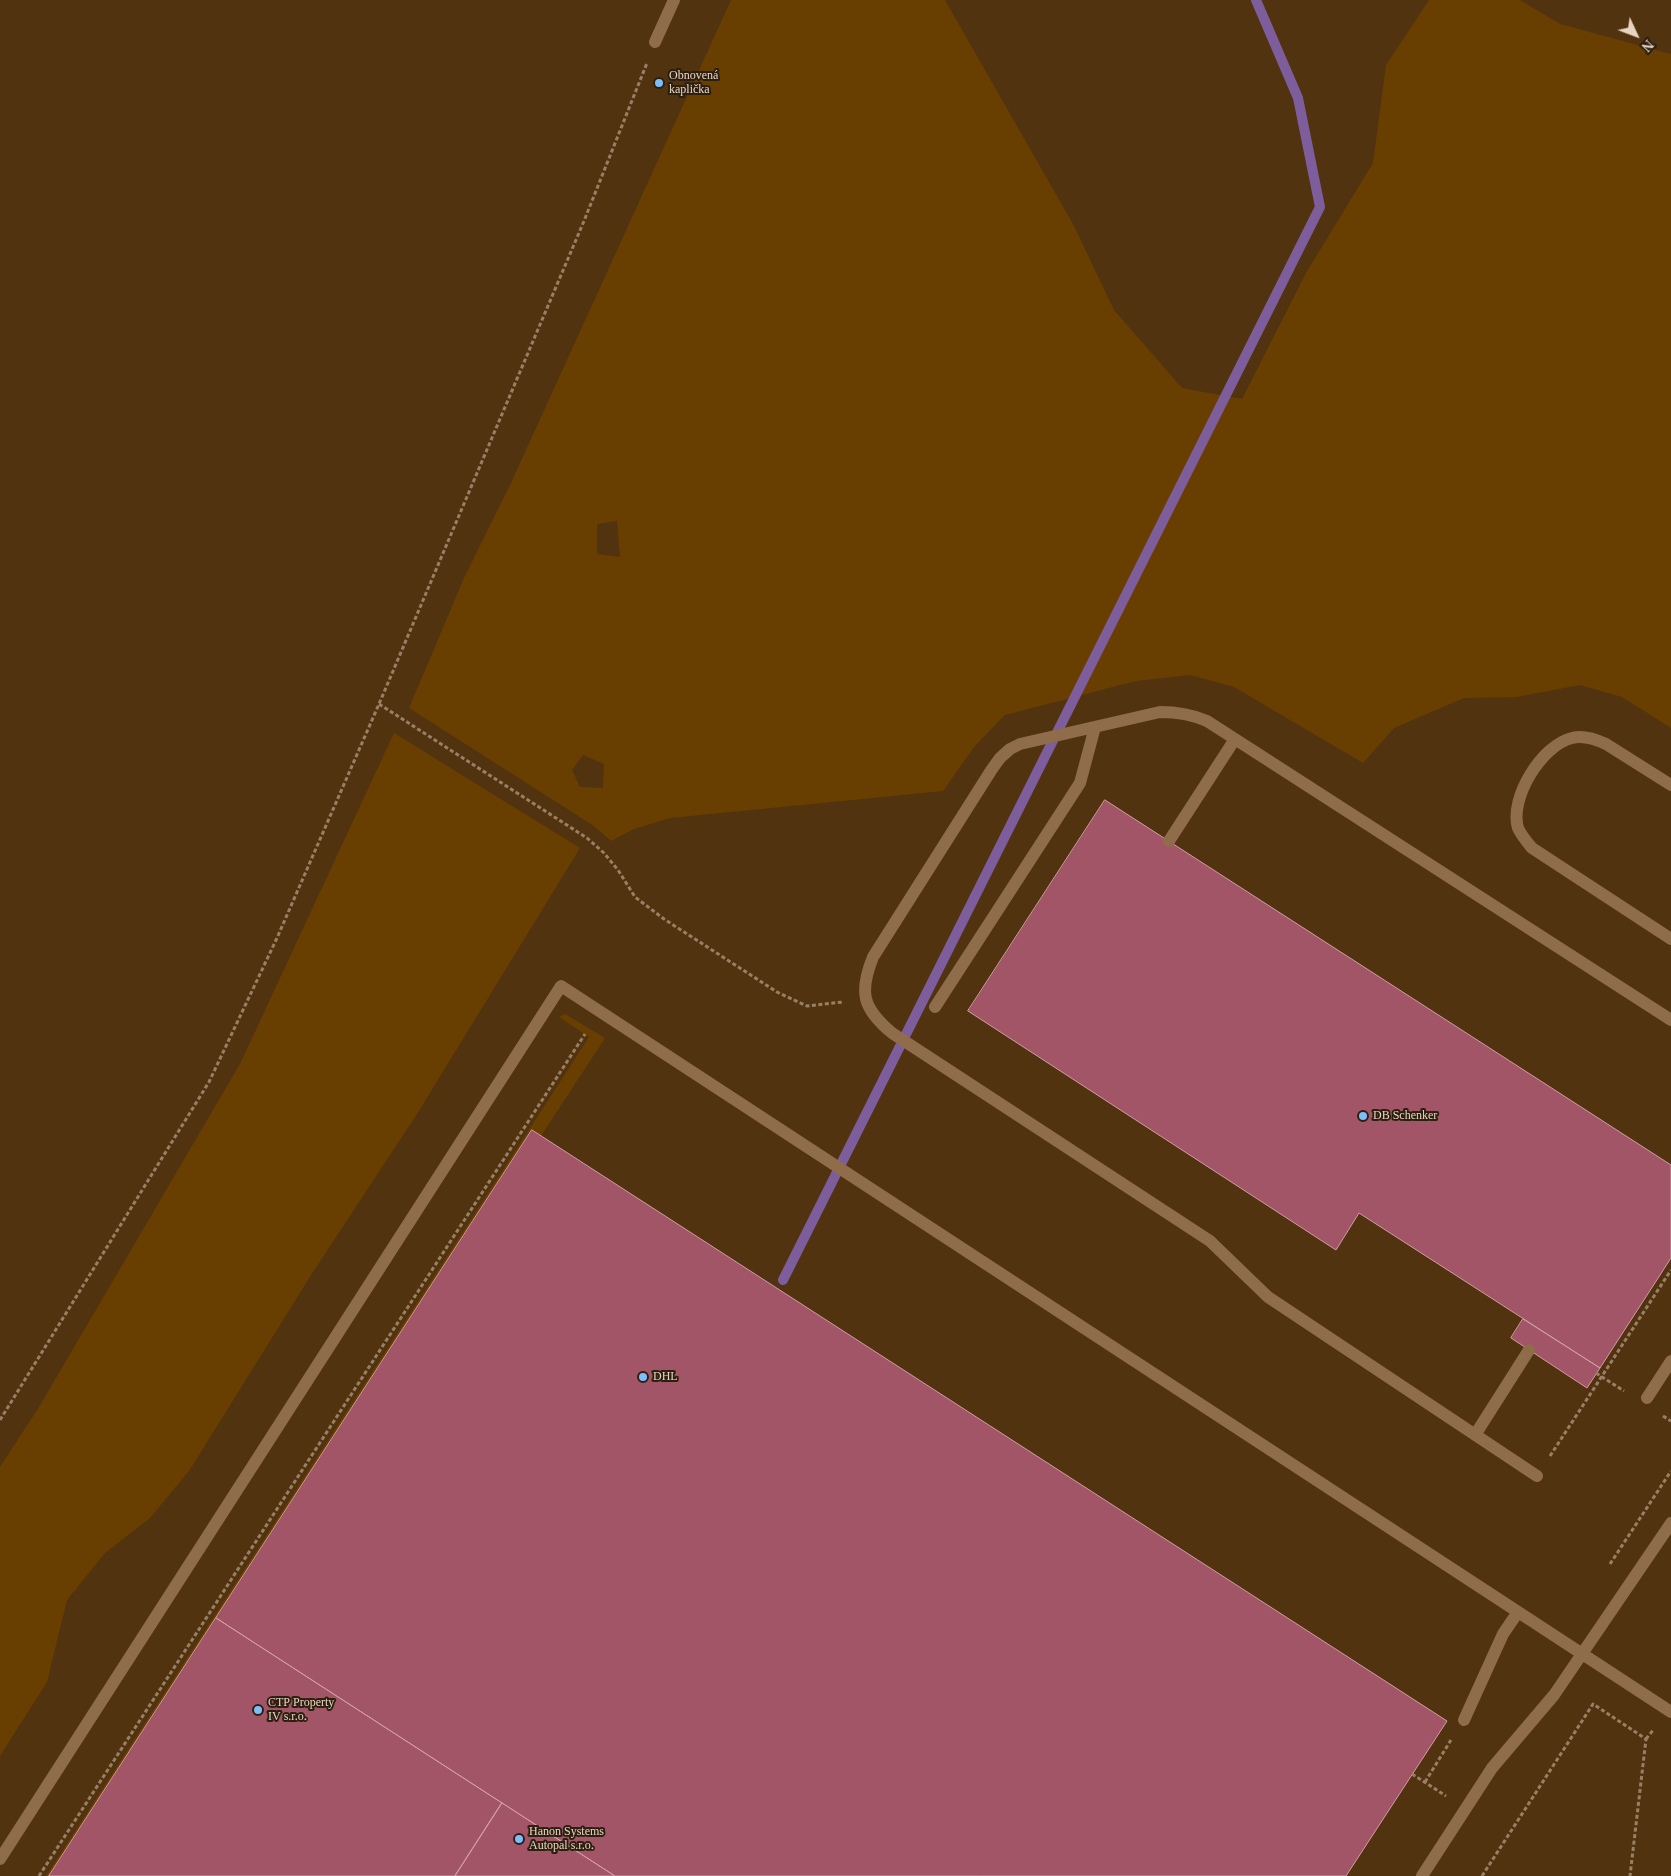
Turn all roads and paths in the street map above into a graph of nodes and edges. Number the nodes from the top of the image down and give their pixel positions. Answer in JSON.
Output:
{"nodes":[{"id":1,"x":674,"y":0,"type":"edge"},
{"id":2,"x":655,"y":42,"type":"joint"},
{"id":3,"x":379,"y":704,"type":"junction"},
{"id":4,"x":1095,"y":726,"type":"junction"},
{"id":5,"x":1235,"y":739,"type":"junction"},
{"id":6,"x":1671,"y":785,"type":"edge"},
{"id":7,"x":1169,"y":841,"type":"dead end"},
{"id":8,"x":1671,"y":939,"type":"edge"},
{"id":9,"x":866,"y":999,"type":"junction"},
{"id":10,"x":935,"y":1007,"type":"dead end"},
{"id":11,"x":1671,"y":1020,"type":"edge"},
{"id":12,"x":585,"y":1034,"type":"dead end"},
{"id":13,"x":1671,"y":1270,"type":"edge"},
{"id":14,"x":1529,"y":1350,"type":"dead end"},
{"id":15,"x":1671,"y":1360,"type":"edge"},
{"id":16,"x":1647,"y":1398,"type":"dead end"},
{"id":17,"x":0,"y":1420,"type":"edge"},
{"id":18,"x":1475,"y":1434,"type":"junction"},
{"id":19,"x":1671,"y":1471,"type":"edge"},
{"id":20,"x":1537,"y":1476,"type":"joint"},
{"id":21,"x":1671,"y":1522,"type":"edge"},
{"id":22,"x":1608,"y":1568,"type":"dead end"},
{"id":23,"x":1518,"y":1612,"type":"junction"},
{"id":24,"x":1582,"y":1654,"type":"junction"},
{"id":25,"x":1671,"y":1712,"type":"edge"},
{"id":26,"x":1464,"y":1720,"type":"joint"},
{"id":27,"x":1412,"y":1774,"type":"dead end"},
{"id":28,"x":1424,"y":1782,"type":"junction"},
{"id":29,"x":1466,"y":1808,"type":"junction"},
{"id":30,"x":0,"y":1859,"type":"edge"},
{"id":31,"x":39,"y":1876,"type":"edge"},
{"id":32,"x":1422,"y":1876,"type":"edge"},
{"id":33,"x":1483,"y":1876,"type":"edge"},
{"id":34,"x":1630,"y":1876,"type":"edge"}],
"edges":[{"from":1,"to":2,"type":"street"},
{"from":2,"to":3,"type":"path"},
{"from":3,"to":9,"type":"path"},
{"from":3,"to":17,"type":"path"},
{"from":4,"to":5,"type":"street"},
{"from":4,"to":9,"type":"street"},
{"from":4,"to":10,"type":"street"},
{"from":5,"to":7,"type":"street"},
{"from":5,"to":11,"type":"street"},
{"from":6,"to":8,"type":"street"},
{"from":9,"to":18,"type":"street"},
{"from":12,"to":31,"type":"path"},
{"from":13,"to":20,"type":"path"},
{"from":14,"to":18,"type":"street"},
{"from":15,"to":16,"type":"street"},
{"from":18,"to":20,"type":"street"},
{"from":19,"to":22,"type":"path"},
{"from":21,"to":24,"type":"street"},
{"from":23,"to":24,"type":"street"},
{"from":23,"to":26,"type":"street"},
{"from":23,"to":30,"type":"street"},
{"from":24,"to":25,"type":"street"},
{"from":24,"to":29,"type":"street"},
{"from":26,"to":28,"type":"path"},
{"from":27,"to":28,"type":"path"},
{"from":28,"to":29,"type":"path"},
{"from":29,"to":32,"type":"street"},
{"from":33,"to":34,"type":"path"}]}
